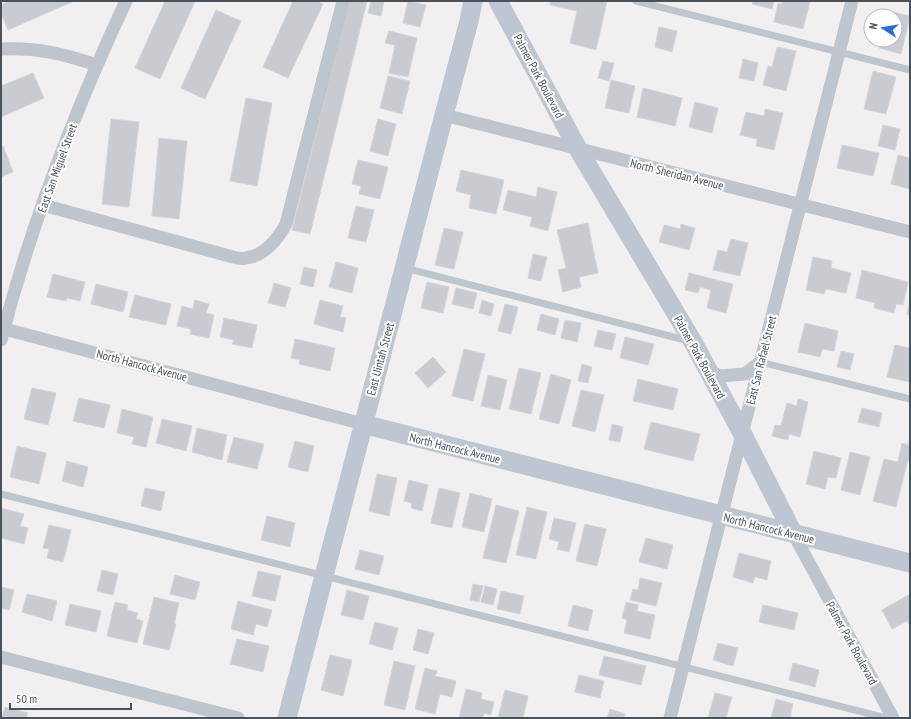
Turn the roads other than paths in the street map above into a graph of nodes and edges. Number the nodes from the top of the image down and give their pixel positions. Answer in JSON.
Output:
{"nodes":[{"id":1,"x":126,"y":1,"type":"edge"},
{"id":2,"x":343,"y":1,"type":"edge"},
{"id":3,"x":474,"y":1,"type":"edge"},
{"id":4,"x":498,"y":1,"type":"edge"},
{"id":5,"x":636,"y":1,"type":"edge"},
{"id":6,"x":852,"y":1,"type":"edge"},
{"id":7,"x":1,"y":49,"type":"edge"},
{"id":8,"x":840,"y":52,"type":"junction"},
{"id":9,"x":97,"y":65,"type":"junction"},
{"id":10,"x":910,"y":70,"type":"edge"},
{"id":11,"x":444,"y":115,"type":"junction"},
{"id":12,"x":578,"y":149,"type":"junction"},
{"id":13,"x":43,"y":205,"type":"junction"},
{"id":14,"x":801,"y":205,"type":"junction"},
{"id":15,"x":910,"y":232,"type":"edge"},
{"id":16,"x":404,"y":268,"type":"junction"},
{"id":17,"x":2,"y":333,"type":"edge"},
{"id":18,"x":693,"y":342,"type":"junction"},
{"id":19,"x":760,"y":362,"type":"junction"},
{"id":20,"x":709,"y":372,"type":"junction"},
{"id":21,"x":910,"y":399,"type":"edge"},
{"id":22,"x":363,"y":424,"type":"junction"},
{"id":23,"x":742,"y":433,"type":"junction"},
{"id":24,"x":1,"y":494,"type":"edge"},
{"id":25,"x":722,"y":516,"type":"junction"},
{"id":26,"x":793,"y":533,"type":"junction"},
{"id":27,"x":910,"y":563,"type":"edge"},
{"id":28,"x":324,"y":576,"type":"junction"},
{"id":29,"x":1,"y":657,"type":"edge"},
{"id":30,"x":683,"y":667,"type":"junction"},
{"id":31,"x":238,"y":718,"type":"edge"},
{"id":32,"x":287,"y":718,"type":"edge"},
{"id":33,"x":670,"y":718,"type":"edge"},
{"id":34,"x":886,"y":718,"type":"edge"},
{"id":35,"x":893,"y":718,"type":"edge"}],
"edges":[{"from":1,"to":9,"type":"street","name":"East San Miguel Street"},
{"from":2,"to":13,"type":"street"},
{"from":3,"to":11,"type":"main road","name":"East Uintah Street"},
{"from":4,"to":12,"type":"main road","name":"Palmer Park Boulevard"},
{"from":5,"to":8,"type":"lane"},
{"from":6,"to":8,"type":"street","name":"East San Rafael Street"},
{"from":7,"to":9,"type":"street"},
{"from":8,"to":10,"type":"lane"},
{"from":8,"to":14,"type":"street","name":"East San Rafael Street"},
{"from":9,"to":13,"type":"street","name":"East San Miguel Street"},
{"from":11,"to":12,"type":"street","name":"North Sheridan Avenue"},
{"from":11,"to":16,"type":"main road","name":"East Uintah Street"},
{"from":12,"to":14,"type":"street","name":"North Sheridan Avenue"},
{"from":12,"to":18,"type":"main road","name":"Palmer Park Boulevard"},
{"from":13,"to":17,"type":"street","name":"East San Miguel Street"},
{"from":14,"to":15,"type":"street","name":"North Sheridan Avenue"},
{"from":14,"to":19,"type":"street","name":"East San Rafael Street"},
{"from":16,"to":18,"type":"lane"},
{"from":16,"to":22,"type":"main road","name":"East Uintah Street"},
{"from":17,"to":22,"type":"street","name":"North Hancock Avenue"},
{"from":18,"to":20,"type":"main road","name":"Palmer Park Boulevard"},
{"from":19,"to":20,"type":"street"},
{"from":19,"to":21,"type":"lane"},
{"from":19,"to":23,"type":"street","name":"East San Rafael Street"},
{"from":20,"to":23,"type":"main road","name":"Palmer Park Boulevard"},
{"from":22,"to":25,"type":"main road","name":"North Hancock Avenue"},
{"from":22,"to":28,"type":"main road","name":"East Uintah Street"},
{"from":23,"to":25,"type":"street","name":"East San Rafael Street"},
{"from":23,"to":26,"type":"main road","name":"Palmer Park Boulevard"},
{"from":24,"to":28,"type":"lane"},
{"from":25,"to":26,"type":"main road","name":"North Hancock Avenue"},
{"from":25,"to":30,"type":"street","name":"East San Rafael Street"},
{"from":26,"to":27,"type":"main road","name":"North Hancock Avenue"},
{"from":26,"to":35,"type":"street","name":"Palmer Park Boulevard"},
{"from":28,"to":30,"type":"lane"},
{"from":28,"to":32,"type":"main road","name":"East Uintah Street"},
{"from":29,"to":31,"type":"street"},
{"from":30,"to":33,"type":"street","name":"East San Rafael Street"},
{"from":30,"to":34,"type":"lane"}]}
